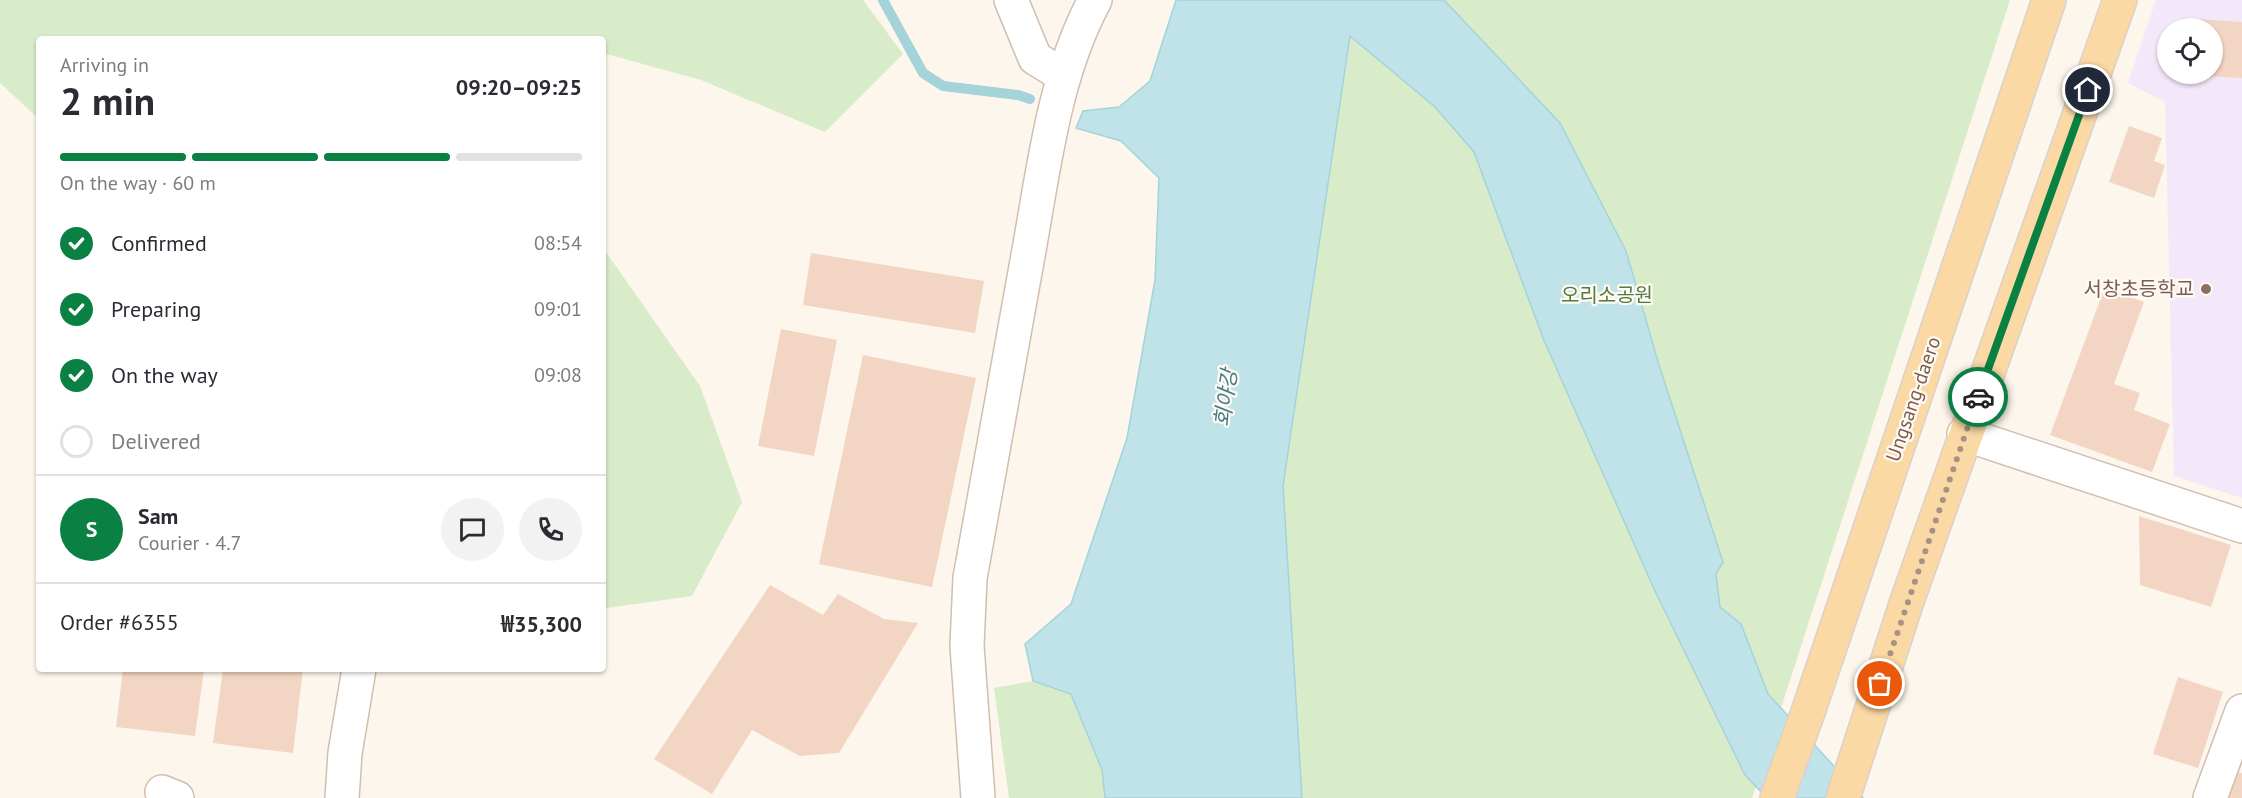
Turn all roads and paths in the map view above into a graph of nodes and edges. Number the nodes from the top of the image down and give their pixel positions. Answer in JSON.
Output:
{"nodes":[{"id":1,"x":1011,"y":0,"type":"edge"},
{"id":2,"x":1095,"y":0,"type":"edge"},
{"id":3,"x":2049,"y":0,"type":"edge"},
{"id":4,"x":2120,"y":0,"type":"edge"},
{"id":5,"x":1064,"y":76,"type":"junction"},
{"id":6,"x":1964,"y":434,"type":"junction"},
{"id":7,"x":2242,"y":526,"type":"edge"},
{"id":8,"x":358,"y":672,"type":"edge"},
{"id":9,"x":2242,"y":711,"type":"edge"},
{"id":10,"x":342,"y":798,"type":"edge"},
{"id":11,"x":978,"y":798,"type":"edge"},
{"id":12,"x":1777,"y":798,"type":"edge"},
{"id":13,"x":1843,"y":798,"type":"edge"},
{"id":14,"x":2210,"y":798,"type":"edge"}],
"edges":[{"from":1,"to":5,"type":"street"},
{"from":2,"to":5,"type":"street"},
{"from":3,"to":12,"type":"main road","name":"Ungsang-daero"},
{"from":4,"to":6,"type":"main road"},
{"from":5,"to":11,"type":"street"},
{"from":6,"to":7,"type":"street"},
{"from":6,"to":13,"type":"main road"},
{"from":8,"to":10,"type":"street"},
{"from":9,"to":14,"type":"street"}]}
